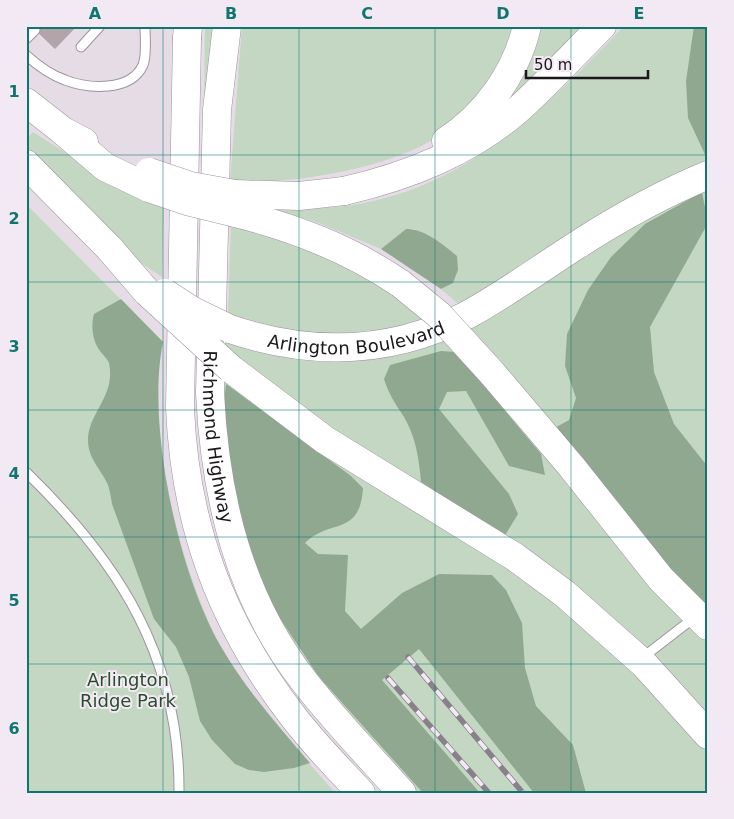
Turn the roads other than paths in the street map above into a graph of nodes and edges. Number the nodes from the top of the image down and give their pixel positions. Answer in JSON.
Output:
{"nodes":[{"id":1,"x":100,"y":26,"type":"edge"},
{"id":2,"x":145,"y":26,"type":"edge"},
{"id":3,"x":228,"y":26,"type":"edge"},
{"id":4,"x":527,"y":26,"type":"edge"},
{"id":5,"x":602,"y":26,"type":"edge"},
{"id":6,"x":35,"y":30,"type":"dead end"},
{"id":7,"x":188,"y":32,"type":"edge"},
{"id":8,"x":26,"y":39,"type":"edge"},
{"id":9,"x":81,"y":47,"type":"dead end"},
{"id":10,"x":26,"y":55,"type":"edge"},
{"id":11,"x":26,"y":102,"type":"edge"},
{"id":12,"x":26,"y":164,"type":"edge"},
{"id":13,"x":701,"y":178,"type":"edge"},
{"id":14,"x":344,"y":191,"type":"junction"},
{"id":15,"x":235,"y":204,"type":"junction"},
{"id":16,"x":147,"y":286,"type":"junction"},
{"id":17,"x":202,"y":465,"type":"junction"},
{"id":18,"x":26,"y":472,"type":"edge"},
{"id":19,"x":702,"y":621,"type":"edge"},
{"id":20,"x":640,"y":660,"type":"junction"},
{"id":21,"x":708,"y":735,"type":"edge"},
{"id":22,"x":179,"y":793,"type":"edge"},
{"id":23,"x":361,"y":793,"type":"edge"},
{"id":24,"x":402,"y":793,"type":"edge"}],
"edges":[{"from":1,"to":9,"type":"lane"},
{"from":2,"to":10,"type":"lane"},
{"from":3,"to":17,"type":"highway","name":"Richmond Highway"},
{"from":4,"to":14,"type":"highway"},
{"from":5,"to":14,"type":"highway"},
{"from":6,"to":8,"type":"lane"},
{"from":7,"to":17,"type":"highway","name":"Richmond Highway"},
{"from":11,"to":15,"type":"highway","bridge":true},
{"from":12,"to":16,"type":"highway","name":"Arlington Boulevard"},
{"from":13,"to":16,"type":"highway","name":"Arlington Boulevard","bridge":true},
{"from":14,"to":15,"type":"highway"},
{"from":15,"to":19,"type":"highway","bridge":true},
{"from":16,"to":20,"type":"highway","bridge":true},
{"from":17,"to":23,"type":"highway","name":"Richmond Highway"},
{"from":17,"to":24,"type":"highway","name":"Richmond Highway"},
{"from":18,"to":22,"type":"lane"},
{"from":19,"to":20,"type":"lane"},
{"from":20,"to":21,"type":"highway"}]}
